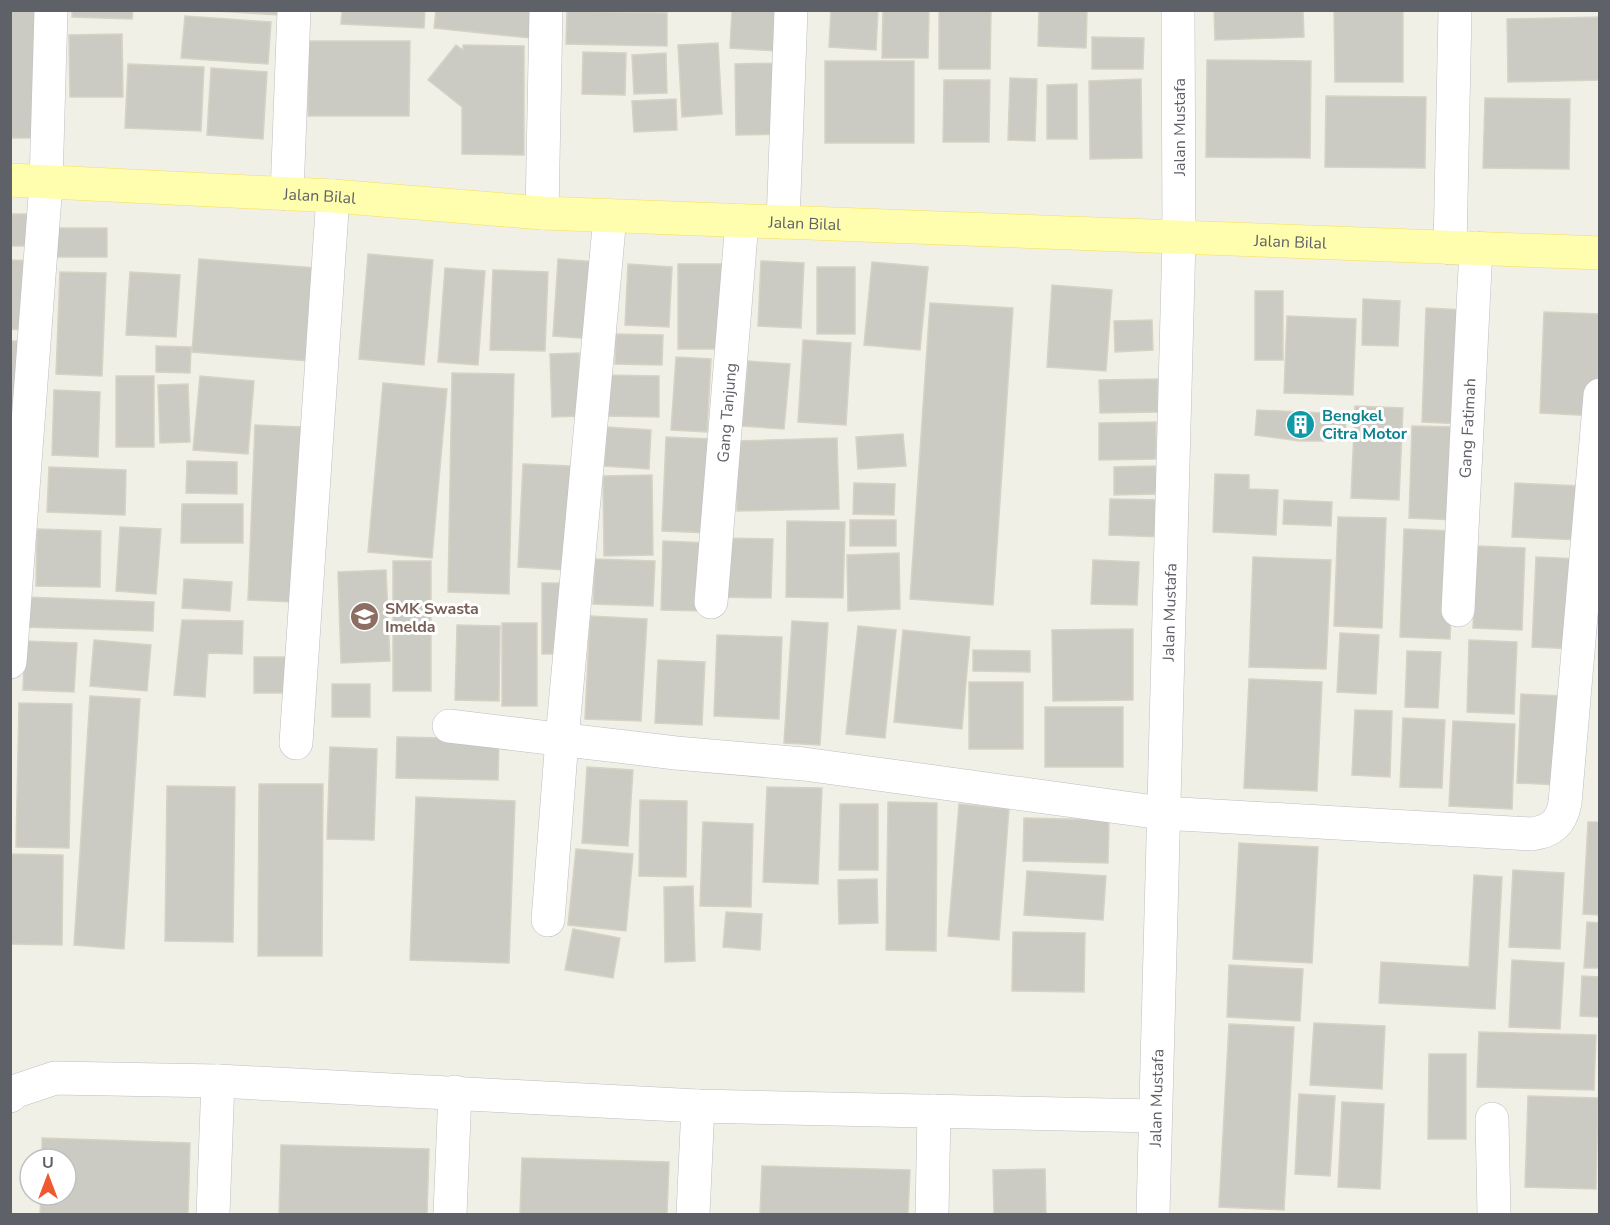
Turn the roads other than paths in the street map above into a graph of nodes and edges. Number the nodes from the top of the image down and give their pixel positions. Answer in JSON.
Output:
{"nodes":[{"id":1,"x":51,"y":10,"type":"edge"},
{"id":2,"x":294,"y":10,"type":"edge"},
{"id":3,"x":546,"y":10,"type":"edge"},
{"id":4,"x":790,"y":10,"type":"edge"},
{"id":5,"x":1178,"y":10,"type":"edge"},
{"id":6,"x":1455,"y":10,"type":"edge"},
{"id":7,"x":10,"y":180,"type":"edge"},
{"id":8,"x":46,"y":183,"type":"junction"},
{"id":9,"x":287,"y":194,"type":"junction"},
{"id":10,"x":333,"y":196,"type":"junction"},
{"id":11,"x":542,"y":213,"type":"junction"},
{"id":12,"x":610,"y":216,"type":"junction"},
{"id":13,"x":742,"y":221,"type":"junction"},
{"id":14,"x":783,"y":222,"type":"junction"},
{"id":15,"x":1179,"y":239,"type":"junction"},
{"id":16,"x":1463,"y":248,"type":"junction"},
{"id":17,"x":1599,"y":253,"type":"edge"},
{"id":18,"x":1599,"y":395,"type":"edge"},
{"id":19,"x":711,"y":602,"type":"dead end"},
{"id":20,"x":1458,"y":610,"type":"dead end"},
{"id":21,"x":10,"y":662,"type":"edge"},
{"id":22,"x":449,"y":726,"type":"dead end"},
{"id":23,"x":562,"y":739,"type":"junction"},
{"id":24,"x":296,"y":743,"type":"dead end"},
{"id":25,"x":1162,"y":813,"type":"junction"},
{"id":26,"x":548,"y":920,"type":"dead end"},
{"id":27,"x":218,"y":1081,"type":"junction"},
{"id":28,"x":455,"y":1092,"type":"junction"},
{"id":29,"x":10,"y":1096,"type":"edge"},
{"id":30,"x":698,"y":1106,"type":"junction"},
{"id":31,"x":934,"y":1111,"type":"junction"},
{"id":32,"x":1155,"y":1116,"type":"junction"},
{"id":33,"x":1492,"y":1119,"type":"dead end"},
{"id":34,"x":213,"y":1215,"type":"edge"},
{"id":35,"x":450,"y":1215,"type":"edge"},
{"id":36,"x":693,"y":1215,"type":"edge"},
{"id":37,"x":932,"y":1215,"type":"edge"},
{"id":38,"x":1153,"y":1215,"type":"edge"},
{"id":39,"x":1494,"y":1215,"type":"edge"}],
"edges":[{"from":1,"to":8,"type":"street"},
{"from":2,"to":9,"type":"street"},
{"from":3,"to":11,"type":"street"},
{"from":4,"to":14,"type":"street"},
{"from":5,"to":15,"type":"street","name":"Jalan Mustafa"},
{"from":6,"to":16,"type":"street","name":"Gang Fatimah"},
{"from":7,"to":8,"type":"main road","name":"Jalan Bilal"},
{"from":8,"to":9,"type":"main road","name":"Jalan Bilal"},
{"from":8,"to":21,"type":"street"},
{"from":9,"to":10,"type":"main road","name":"Jalan Bilal"},
{"from":10,"to":11,"type":"main road","name":"Jalan Bilal"},
{"from":10,"to":24,"type":"street"},
{"from":11,"to":12,"type":"main road","name":"Jalan Bilal"},
{"from":12,"to":13,"type":"main road","name":"Jalan Bilal"},
{"from":12,"to":23,"type":"street"},
{"from":13,"to":14,"type":"main road","name":"Jalan Bilal"},
{"from":13,"to":19,"type":"street","name":"Gang Tanjung"},
{"from":14,"to":15,"type":"main road","name":"Jalan Bilal"},
{"from":15,"to":16,"type":"main road","name":"Jalan Bilal"},
{"from":15,"to":25,"type":"street","name":"Jalan Mustafa"},
{"from":16,"to":17,"type":"main road","name":"Jalan Bilal"},
{"from":16,"to":20,"type":"street","name":"Gang Fatimah"},
{"from":18,"to":25,"type":"street"},
{"from":22,"to":23,"type":"street"},
{"from":23,"to":25,"type":"street"},
{"from":23,"to":26,"type":"street"},
{"from":25,"to":32,"type":"street","name":"Jalan Mustafa"},
{"from":27,"to":28,"type":"street"},
{"from":27,"to":29,"type":"street"},
{"from":27,"to":34,"type":"street"},
{"from":28,"to":30,"type":"street"},
{"from":28,"to":35,"type":"street"},
{"from":30,"to":31,"type":"street"},
{"from":30,"to":36,"type":"street"},
{"from":31,"to":32,"type":"street"},
{"from":31,"to":37,"type":"street"},
{"from":32,"to":38,"type":"street","name":"Jalan Mustafa"},
{"from":33,"to":39,"type":"street"}]}
